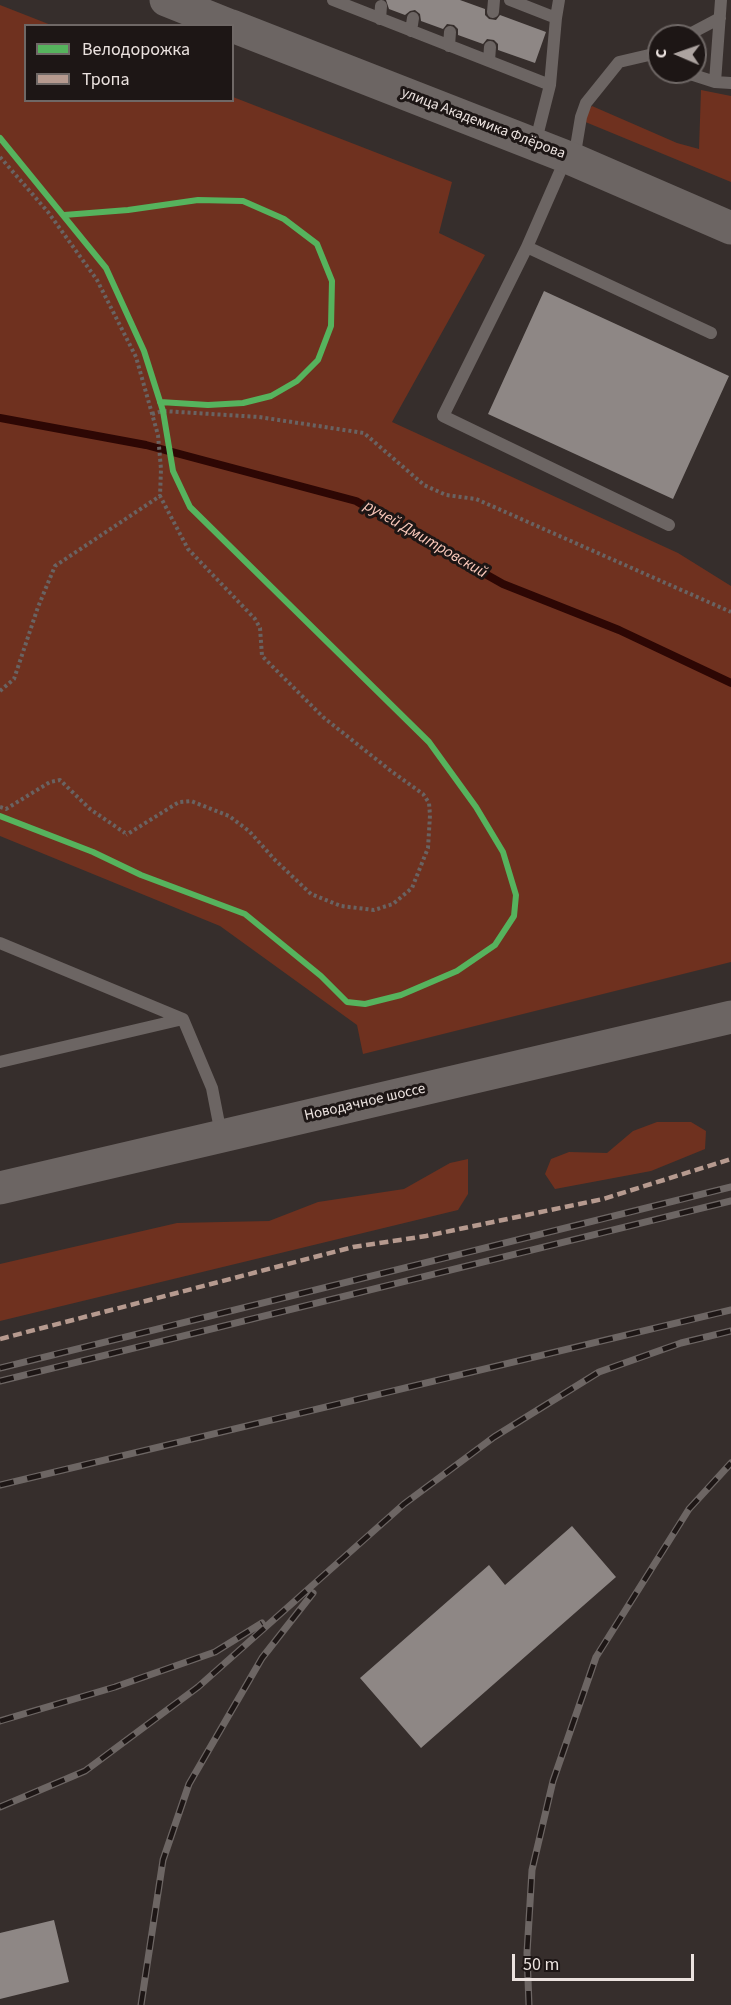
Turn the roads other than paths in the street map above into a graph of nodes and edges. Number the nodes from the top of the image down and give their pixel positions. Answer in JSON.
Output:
{"nodes":[{"id":1,"x":166,"y":0,"type":"edge"},
{"id":2,"x":510,"y":0,"type":"edge"},
{"id":3,"x":559,"y":0,"type":"edge"},
{"id":4,"x":721,"y":0,"type":"edge"},
{"id":5,"x":340,"y":1,"type":"edge"},
{"id":6,"x":556,"y":18,"type":"junction"},
{"id":7,"x":720,"y":18,"type":"junction"},
{"id":8,"x":227,"y":24,"type":"edge"},
{"id":9,"x":707,"y":25,"type":"edge"},
{"id":10,"x":234,"y":27,"type":"edge"},
{"id":11,"x":450,"y":32,"type":"dead end"},
{"id":12,"x":449,"y":45,"type":"junction"},
{"id":13,"x":490,"y":47,"type":"dead end"},
{"id":14,"x":647,"y":57,"type":"edge"},
{"id":15,"x":489,"y":61,"type":"junction"},
{"id":16,"x":707,"y":79,"type":"edge"},
{"id":17,"x":716,"y":82,"type":"junction"},
{"id":18,"x":731,"y":84,"type":"edge"},
{"id":19,"x":550,"y":85,"type":"junction"},
{"id":20,"x":535,"y":145,"type":"junction"},
{"id":21,"x":570,"y":159,"type":"junction"},
{"id":22,"x":731,"y":228,"type":"edge"},
{"id":23,"x":526,"y":247,"type":"junction"},
{"id":24,"x":711,"y":333,"type":"dead end"},
{"id":25,"x":669,"y":525,"type":"dead end"},
{"id":26,"x":0,"y":943,"type":"edge"},
{"id":27,"x":731,"y":1017,"type":"edge"},
{"id":28,"x":183,"y":1020,"type":"junction"},
{"id":29,"x":0,"y":1062,"type":"edge"},
{"id":30,"x":221,"y":1136,"type":"junction"},
{"id":31,"x":0,"y":1188,"type":"edge"}],
"edges":[{"from":1,"to":8,"type":"street","name":"улица Академика Флёрова"},
{"from":2,"to":6,"type":"lane"},
{"from":3,"to":6,"type":"lane"},
{"from":4,"to":7,"type":"lane"},
{"from":5,"to":12,"type":"lane"},
{"from":6,"to":19,"type":"lane"},
{"from":7,"to":9,"type":"lane"},
{"from":7,"to":17,"type":"lane"},
{"from":10,"to":20,"type":"street","name":"улица Академика Флёрова"},
{"from":11,"to":12,"type":"lane"},
{"from":12,"to":15,"type":"lane"},
{"from":13,"to":15,"type":"lane"},
{"from":14,"to":21,"type":"lane"},
{"from":15,"to":19,"type":"lane"},
{"from":16,"to":17,"type":"lane"},
{"from":17,"to":18,"type":"lane"},
{"from":19,"to":20,"type":"lane"},
{"from":20,"to":21,"type":"street","name":"улица Академика Флёрова"},
{"from":21,"to":22,"type":"street","name":"улица Академика Флёрова"},
{"from":21,"to":23,"type":"lane"},
{"from":23,"to":24,"type":"lane"},
{"from":23,"to":25,"type":"lane"},
{"from":26,"to":28,"type":"lane"},
{"from":27,"to":30,"type":"street","name":"Новодачное шоссе"},
{"from":28,"to":29,"type":"lane"},
{"from":28,"to":30,"type":"lane"},
{"from":30,"to":31,"type":"street","name":"Новодачное шоссе"}]}
